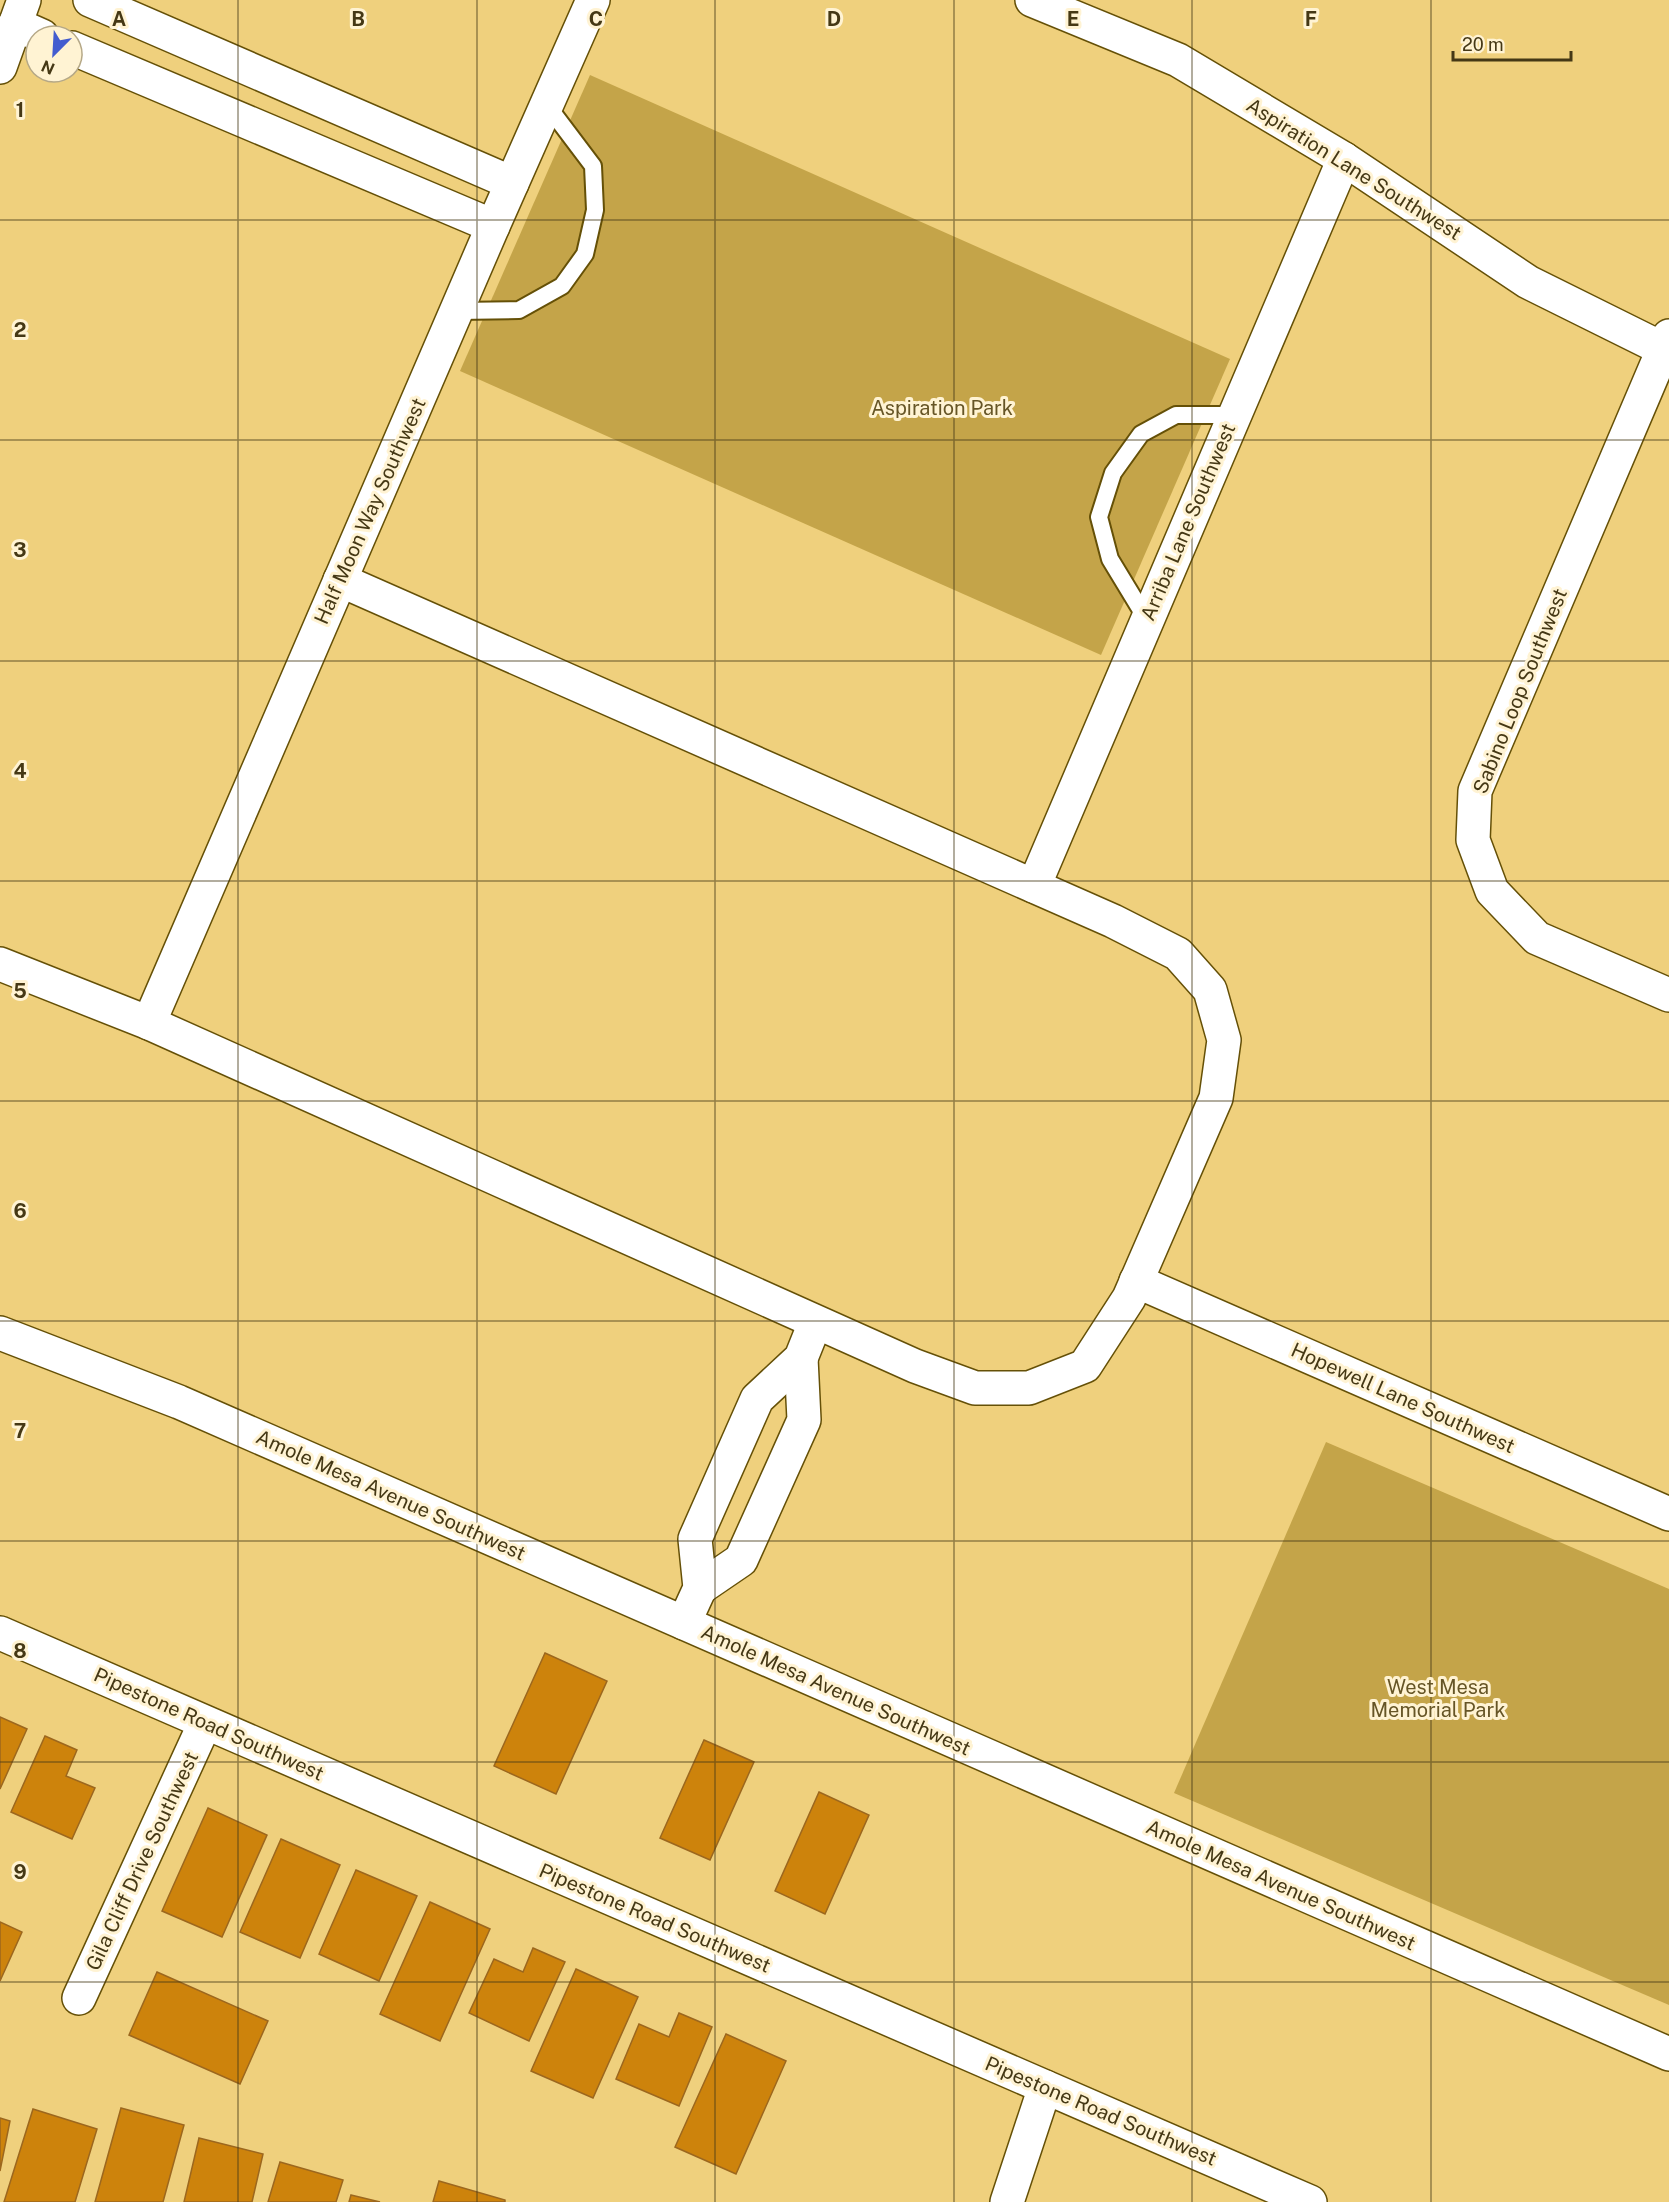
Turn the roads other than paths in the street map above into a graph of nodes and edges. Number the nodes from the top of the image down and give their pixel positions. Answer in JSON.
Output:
{"nodes":[{"id":1,"x":90,"y":0,"type":"edge"},
{"id":2,"x":593,"y":0,"type":"edge"},
{"id":3,"x":1032,"y":0,"type":"edge"},
{"id":4,"x":25,"y":13,"type":"edge"},
{"id":5,"x":84,"y":53,"type":"edge"},
{"id":6,"x":0,"y":67,"type":"edge"},
{"id":7,"x":547,"y":105,"type":"junction"},
{"id":8,"x":1344,"y":159,"type":"junction"},
{"id":9,"x":512,"y":183,"type":"junction"},
{"id":10,"x":493,"y":226,"type":"junction"},
{"id":11,"x":457,"y":311,"type":"junction"},
{"id":12,"x":1667,"y":346,"type":"edge"},
{"id":13,"x":1234,"y":415,"type":"junction"},
{"id":14,"x":340,"y":580,"type":"junction"},
{"id":15,"x":1147,"y":620,"type":"junction"},
{"id":16,"x":1034,"y":886,"type":"junction"},
{"id":17,"x":0,"y":964,"type":"edge"},
{"id":18,"x":1669,"y":995,"type":"edge"},
{"id":19,"x":149,"y":1023,"type":"junction"},
{"id":20,"x":1136,"y":1281,"type":"junction"},
{"id":21,"x":815,"y":1323,"type":"junction"},
{"id":22,"x":0,"y":1333,"type":"edge"},
{"id":23,"x":801,"y":1359,"type":"junction"},
{"id":24,"x":732,"y":1456,"type":"junction"},
{"id":25,"x":779,"y":1476,"type":"junction"},
{"id":26,"x":1669,"y":1514,"type":"edge"},
{"id":27,"x":700,"y":1588,"type":"junction"},
{"id":28,"x":684,"y":1623,"type":"junction"},
{"id":29,"x":0,"y":1633,"type":"edge"},
{"id":30,"x":205,"y":1722,"type":"junction"},
{"id":31,"x":79,"y":1998,"type":"dead end"},
{"id":32,"x":1669,"y":2054,"type":"edge"},
{"id":33,"x":1045,"y":2087,"type":"junction"},
{"id":34,"x":1007,"y":2202,"type":"edge"},
{"id":35,"x":1310,"y":2202,"type":"edge"}],
"edges":[{"from":1,"to":9,"type":"street"},
{"from":2,"to":7,"type":"street","name":"Half Moon Way Southwest"},
{"from":3,"to":8,"type":"street","name":"Aspiration Lane Southwest"},
{"from":4,"to":6,"type":"street"},
{"from":5,"to":10,"type":"street"},
{"from":7,"to":9,"type":"street","name":"Half Moon Way Southwest"},
{"from":7,"to":11,"type":"lane"},
{"from":8,"to":12,"type":"street","name":"Aspiration Lane Southwest"},
{"from":8,"to":13,"type":"street","name":"Arriba Lane Southwest"},
{"from":9,"to":10,"type":"street","name":"Half Moon Way Southwest"},
{"from":10,"to":11,"type":"street","name":"Half Moon Way Southwest"},
{"from":11,"to":14,"type":"street","name":"Half Moon Way Southwest"},
{"from":12,"to":18,"type":"street","name":"Sabino Loop Southwest"},
{"from":13,"to":15,"type":"street","name":"Arriba Lane Southwest"},
{"from":13,"to":15,"type":"lane"},
{"from":14,"to":16,"type":"street"},
{"from":14,"to":19,"type":"street","name":"Half Moon Way Southwest"},
{"from":15,"to":16,"type":"street","name":"Arriba Lane Southwest"},
{"from":16,"to":20,"type":"street"},
{"from":17,"to":19,"type":"street"},
{"from":19,"to":21,"type":"street"},
{"from":20,"to":21,"type":"street"},
{"from":20,"to":26,"type":"street","name":"Hopewell Lane Southwest"},
{"from":21,"to":23,"type":"street"},
{"from":22,"to":28,"type":"street","name":"Amole Mesa Avenue Southwest"},
{"from":23,"to":24,"type":"street"},
{"from":23,"to":25,"type":"street"},
{"from":24,"to":25,"type":"street"},
{"from":24,"to":27,"type":"street"},
{"from":25,"to":27,"type":"street"},
{"from":27,"to":28,"type":"street"},
{"from":28,"to":32,"type":"street","name":"Amole Mesa Avenue Southwest"},
{"from":29,"to":30,"type":"street","name":"Pipestone Road Southwest"},
{"from":30,"to":31,"type":"street","name":"Gila Cliff Drive Southwest"},
{"from":30,"to":33,"type":"street","name":"Pipestone Road Southwest"},
{"from":33,"to":34,"type":"street"},
{"from":33,"to":35,"type":"street","name":"Pipestone Road Southwest"}]}
